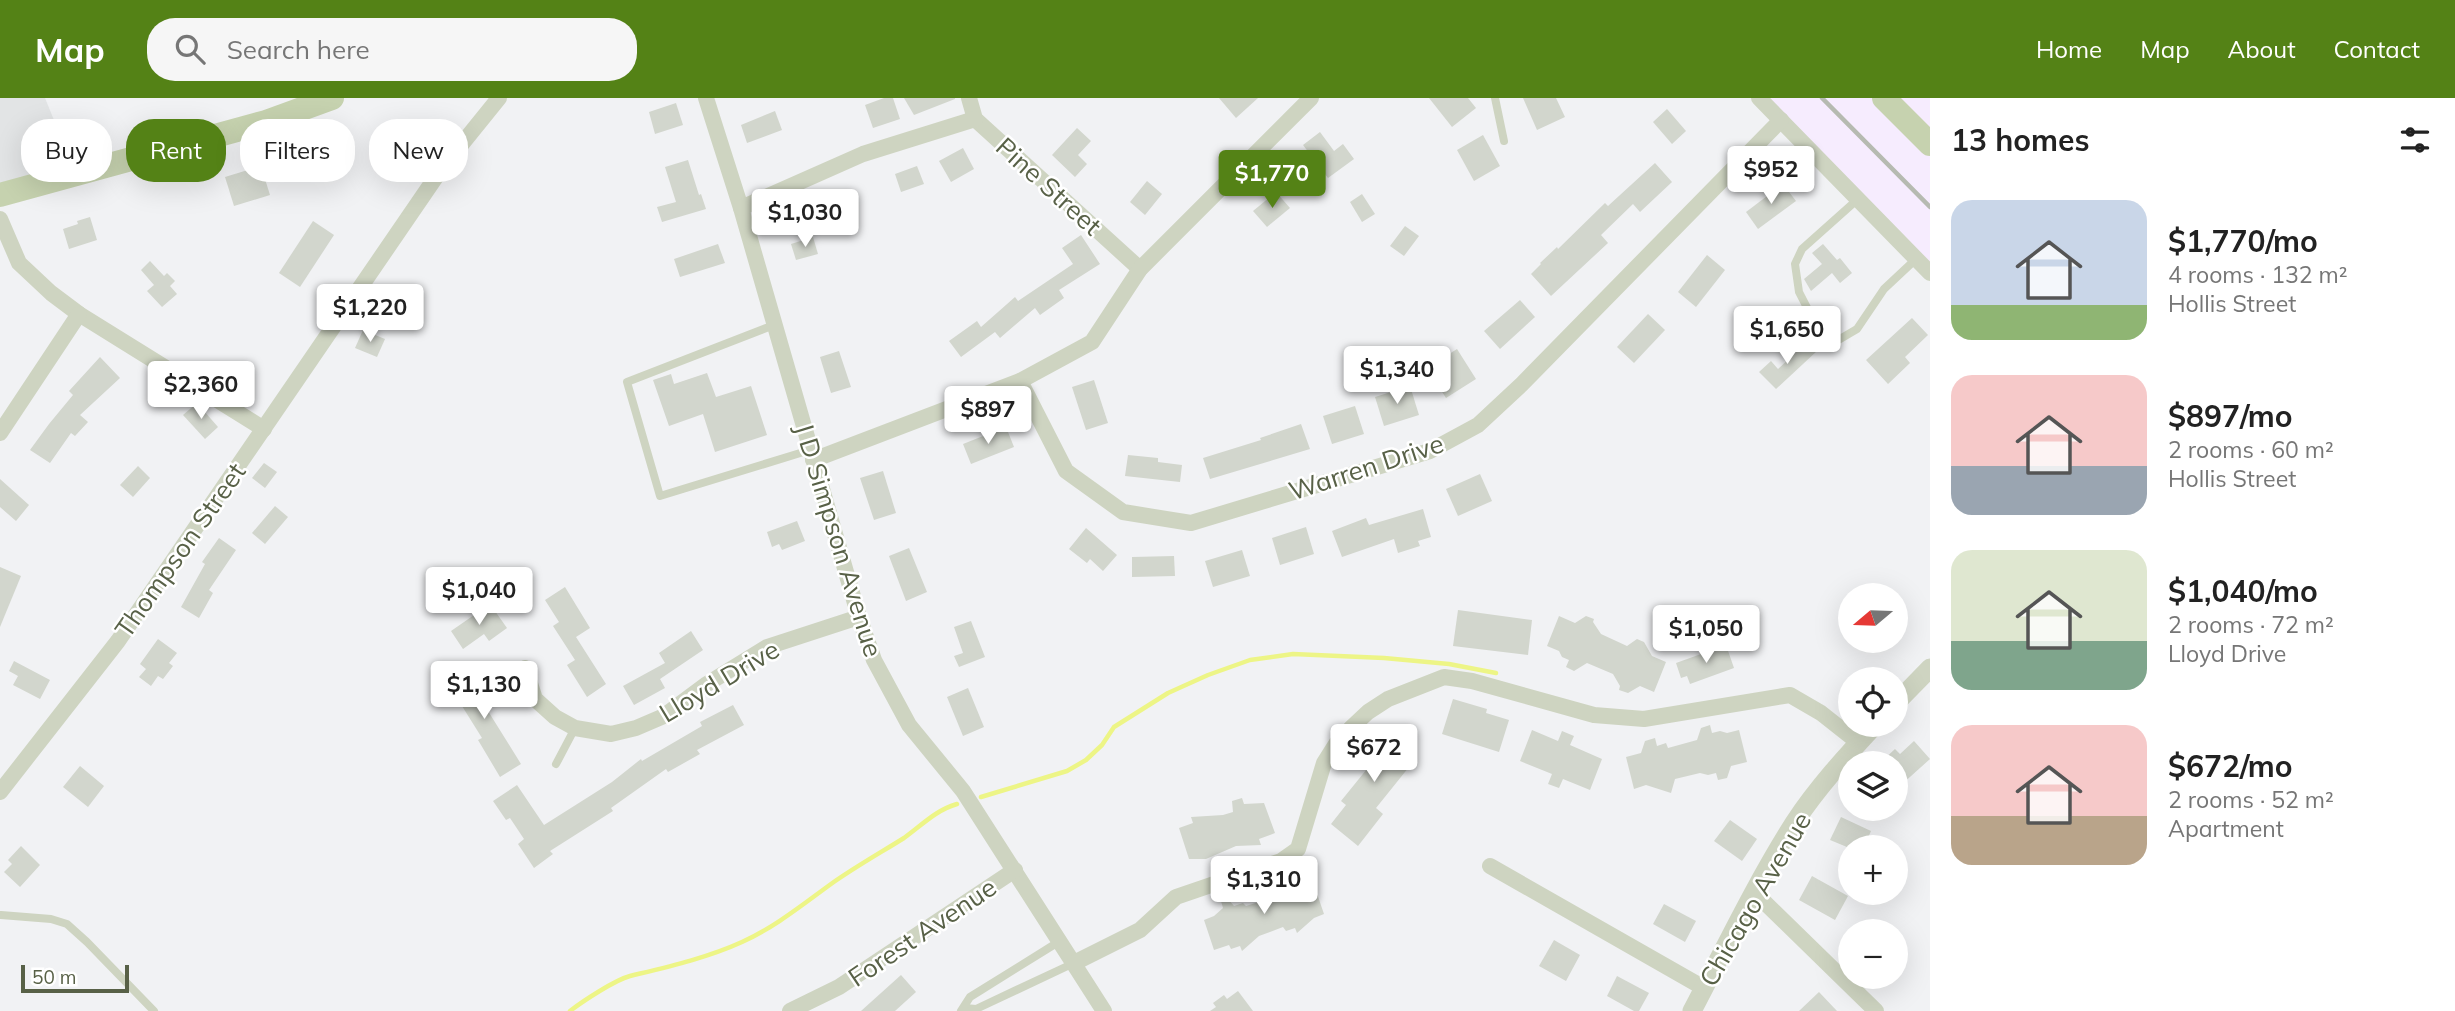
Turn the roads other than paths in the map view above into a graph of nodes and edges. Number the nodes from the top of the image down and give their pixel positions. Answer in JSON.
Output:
{"nodes":[{"id":1,"x":332,"y":98,"type":"edge"},
{"id":2,"x":499,"y":98,"type":"edge"},
{"id":3,"x":706,"y":98,"type":"edge"},
{"id":4,"x":969,"y":98,"type":"edge"},
{"id":5,"x":1311,"y":98,"type":"edge"},
{"id":6,"x":1495,"y":98,"type":"edge"},
{"id":7,"x":1759,"y":98,"type":"edge"},
{"id":8,"x":1884,"y":98,"type":"edge"},
{"id":9,"x":975,"y":119,"type":"junction"},
{"id":10,"x":1781,"y":120,"type":"junction"},
{"id":11,"x":1504,"y":141,"type":"dead end"},
{"id":12,"x":1930,"y":144,"type":"edge"},
{"id":13,"x":0,"y":195,"type":"edge"},
{"id":14,"x":1858,"y":199,"type":"junction"},
{"id":15,"x":741,"y":208,"type":"junction"},
{"id":16,"x":0,"y":219,"type":"edge"},
{"id":17,"x":1916,"y":259,"type":"junction"},
{"id":18,"x":1140,"y":269,"type":"junction"},
{"id":19,"x":1930,"y":273,"type":"edge"},
{"id":20,"x":79,"y":314,"type":"junction"},
{"id":21,"x":774,"y":325,"type":"junction"},
{"id":22,"x":1020,"y":381,"type":"junction"},
{"id":23,"x":264,"y":429,"type":"junction"},
{"id":24,"x":0,"y":433,"type":"edge"},
{"id":25,"x":812,"y":455,"type":"junction"},
{"id":26,"x":859,"y":617,"type":"junction"},
{"id":27,"x":525,"y":668,"type":"dead end"},
{"id":28,"x":1930,"y":668,"type":"edge"},
{"id":29,"x":1908,"y":691,"type":"edge"},
{"id":30,"x":575,"y":728,"type":"junction"},
{"id":31,"x":1863,"y":737,"type":"edge"},
{"id":32,"x":1858,"y":743,"type":"junction"},
{"id":33,"x":556,"y":765,"type":"dead end"},
{"id":34,"x":0,"y":792,"type":"edge"},
{"id":35,"x":1490,"y":866,"type":"dead end"},
{"id":36,"x":1015,"y":870,"type":"junction"},
{"id":37,"x":1754,"y":892,"type":"junction"},
{"id":38,"x":1,"y":912,"type":"edge"},
{"id":39,"x":1060,"y":941,"type":"junction"},
{"id":40,"x":1074,"y":963,"type":"junction"},
{"id":41,"x":1704,"y":988,"type":"junction"},
{"id":42,"x":963,"y":1009,"type":"edge"},
{"id":43,"x":155,"y":1011,"type":"edge"},
{"id":44,"x":790,"y":1011,"type":"edge"},
{"id":45,"x":1104,"y":1011,"type":"edge"},
{"id":46,"x":1692,"y":1011,"type":"edge"},
{"id":47,"x":1876,"y":1011,"type":"edge"}],
"edges":[{"from":1,"to":13,"type":"main road"},
{"from":2,"to":23,"type":"street","name":"Thompson Street"},
{"from":3,"to":15,"type":"street","name":"J D Simpson Avenue"},
{"from":4,"to":9,"type":"street","name":"Pine Street"},
{"from":5,"to":18,"type":"street"},
{"from":6,"to":11,"type":"lane"},
{"from":7,"to":10,"type":"street"},
{"from":8,"to":12,"type":"main road"},
{"from":9,"to":15,"type":"street"},
{"from":9,"to":18,"type":"street","name":"Pine Street"},
{"from":10,"to":14,"type":"street"},
{"from":10,"to":22,"type":"street","name":"Warren Drive"},
{"from":14,"to":17,"type":"street"},
{"from":14,"to":17,"type":"lane"},
{"from":15,"to":21,"type":"street","name":"J D Simpson Avenue"},
{"from":16,"to":20,"type":"street"},
{"from":17,"to":19,"type":"street"},
{"from":18,"to":22,"type":"street"},
{"from":20,"to":23,"type":"street"},
{"from":20,"to":24,"type":"street"},
{"from":21,"to":25,"type":"street","name":"J D Simpson Avenue"},
{"from":21,"to":25,"type":"lane"},
{"from":22,"to":25,"type":"street"},
{"from":23,"to":34,"type":"street","name":"Thompson Street"},
{"from":25,"to":26,"type":"street","name":"J D Simpson Avenue"},
{"from":26,"to":30,"type":"street","name":"Lloyd Drive"},
{"from":26,"to":36,"type":"street","name":"J D Simpson Avenue"},
{"from":27,"to":30,"type":"street","name":"Lloyd Drive"},
{"from":28,"to":29,"type":"street"},
{"from":30,"to":33,"type":"lane"},
{"from":31,"to":32,"type":"street","name":"Chicago Avenue"},
{"from":32,"to":37,"type":"street","name":"Chicago Avenue"},
{"from":32,"to":40,"type":"street"},
{"from":35,"to":41,"type":"street"},
{"from":36,"to":39,"type":"street","name":"J D Simpson Avenue"},
{"from":36,"to":44,"type":"street","name":"Forest Avenue"},
{"from":37,"to":41,"type":"street","name":"Chicago Avenue"},
{"from":37,"to":47,"type":"street"},
{"from":38,"to":43,"type":"lane"},
{"from":39,"to":40,"type":"street","name":"J D Simpson Avenue"},
{"from":39,"to":42,"type":"lane"},
{"from":40,"to":42,"type":"lane"},
{"from":40,"to":45,"type":"street","name":"J D Simpson Avenue"},
{"from":41,"to":46,"type":"street","name":"Chicago Avenue"}]}
